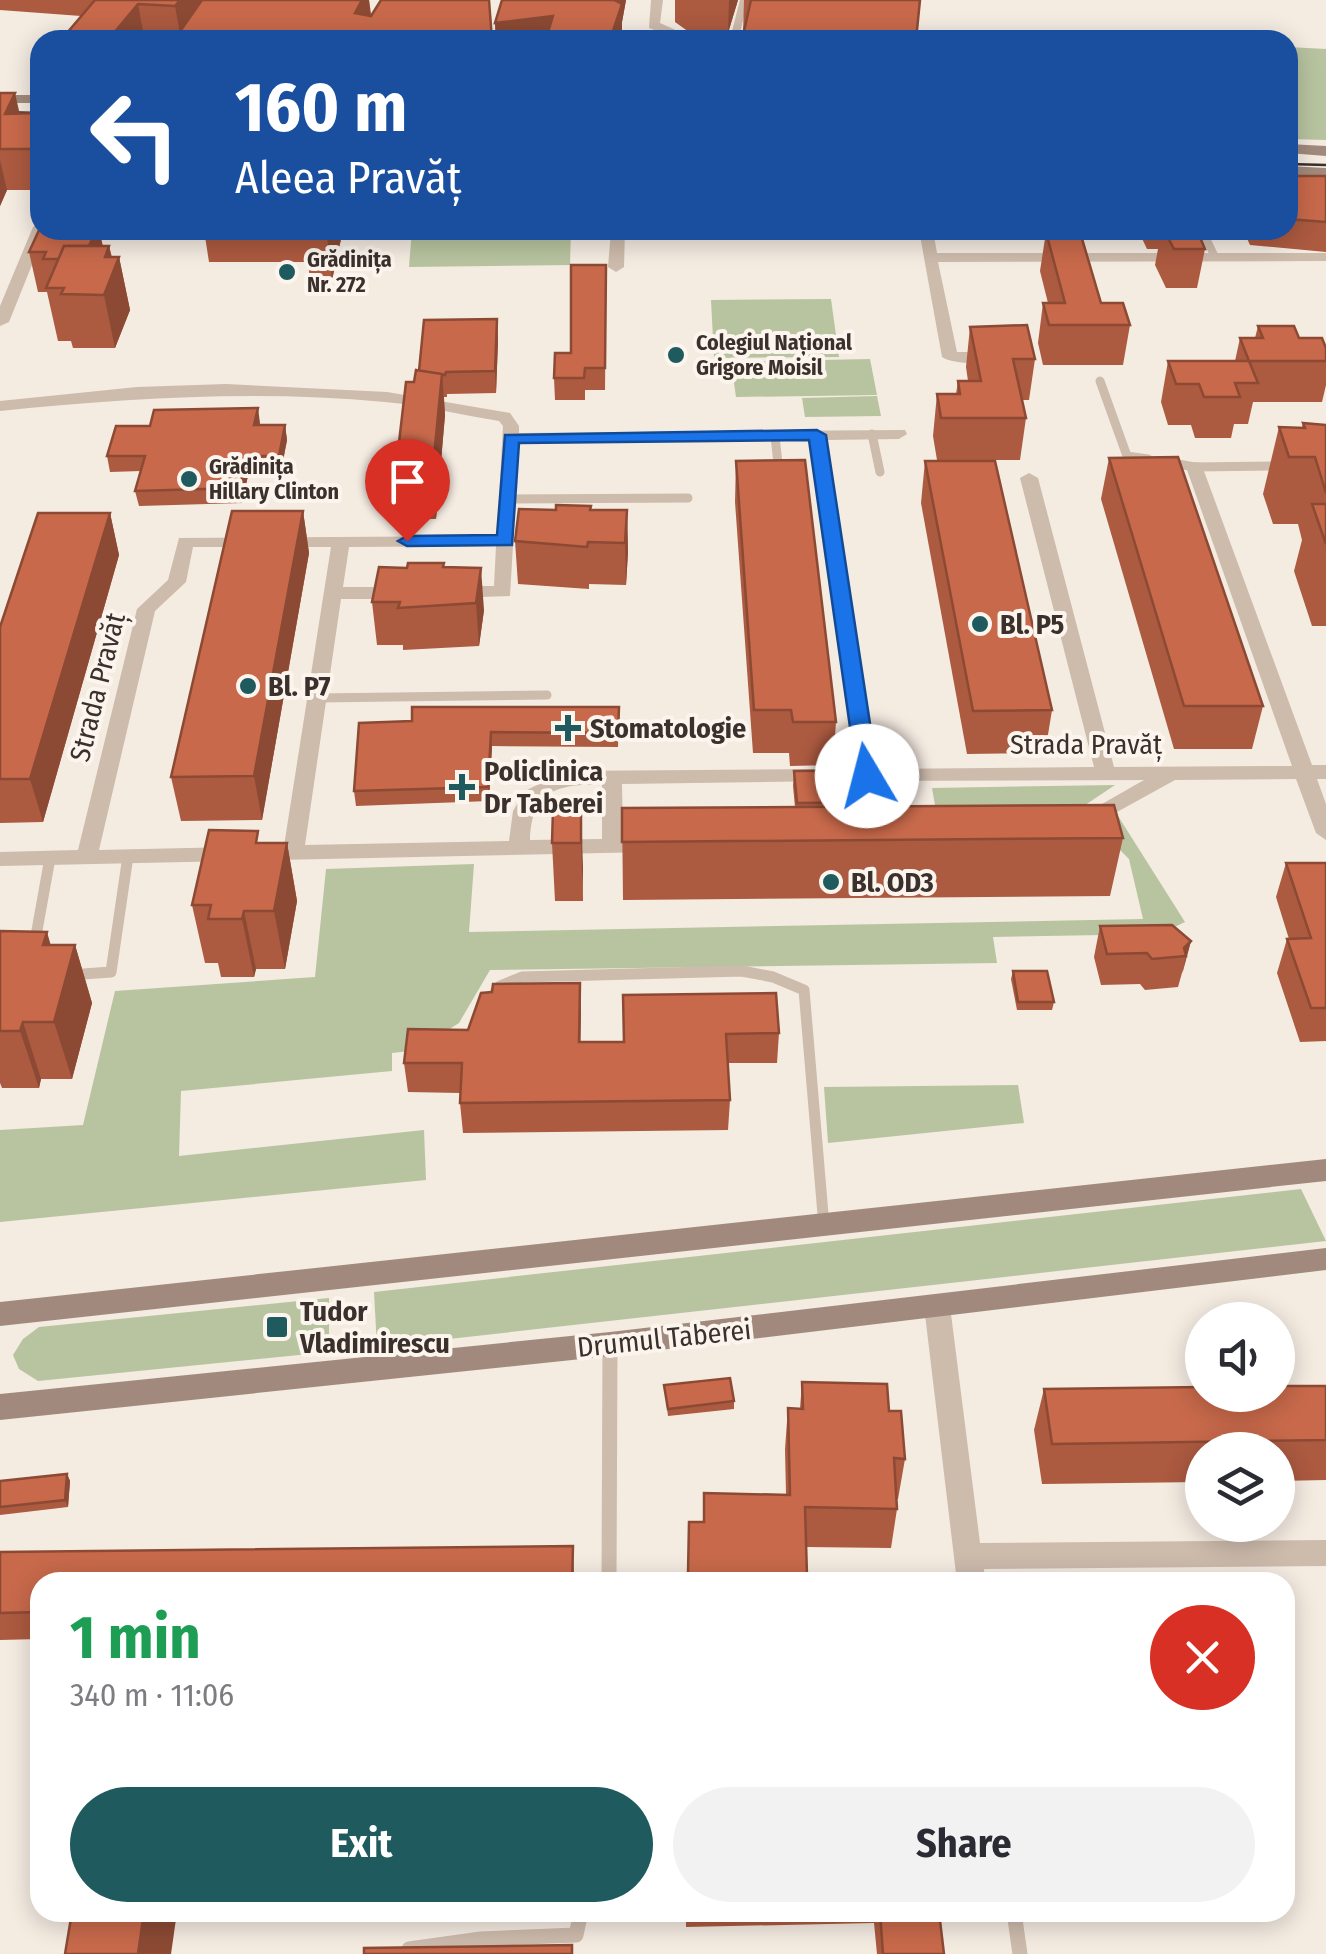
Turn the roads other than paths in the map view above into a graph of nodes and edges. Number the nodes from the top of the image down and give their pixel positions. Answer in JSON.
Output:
{"nodes":[{"id":1,"x":656,"y":0,"type":"edge"},
{"id":2,"x":743,"y":4,"type":"edge"},
{"id":3,"x":760,"y":9,"type":"edge"},
{"id":4,"x":666,"y":30,"type":"edge"},
{"id":5,"x":736,"y":30,"type":"edge"},
{"id":6,"x":0,"y":99,"type":"edge"},
{"id":7,"x":30,"y":100,"type":"edge"},
{"id":8,"x":1298,"y":150,"type":"edge"},
{"id":9,"x":1326,"y":151,"type":"edge"},
{"id":10,"x":1298,"y":172,"type":"edge"},
{"id":11,"x":1326,"y":173,"type":"edge"},
{"id":12,"x":35,"y":240,"type":"edge"},
{"id":13,"x":617,"y":240,"type":"edge"},
{"id":14,"x":927,"y":240,"type":"edge"},
{"id":15,"x":1207,"y":240,"type":"edge"},
{"id":16,"x":1215,"y":257,"type":"junction"},
{"id":17,"x":1326,"y":257,"type":"edge"},
{"id":18,"x":930,"y":258,"type":"junction"},
{"id":19,"x":616,"y":266,"type":"dead end"},
{"id":20,"x":1,"y":322,"type":"edge"},
{"id":21,"x":1002,"y":357,"type":"edge"},
{"id":22,"x":1100,"y":382,"type":"dead end"},
{"id":23,"x":0,"y":406,"type":"edge"},
{"id":24,"x":872,"y":434,"type":"junction"},
{"id":25,"x":899,"y":434,"type":"dead end"},
{"id":26,"x":817,"y":435,"type":"junction"},
{"id":27,"x":775,"y":436,"type":"junction"},
{"id":28,"x":511,"y":438,"type":"junction"},
{"id":29,"x":1291,"y":466,"type":"edge"},
{"id":30,"x":1196,"y":467,"type":"junction"},
{"id":31,"x":779,"y":472,"type":"edge"},
{"id":32,"x":880,"y":472,"type":"dead end"},
{"id":33,"x":1029,"y":478,"type":"dead end"},
{"id":34,"x":688,"y":498,"type":"dead end"},
{"id":35,"x":508,"y":499,"type":"junction"},
{"id":36,"x":341,"y":541,"type":"junction"},
{"id":37,"x":506,"y":541,"type":"junction"},
{"id":38,"x":334,"y":593,"type":"junction"},
{"id":39,"x":548,"y":695,"type":"dead end"},
{"id":40,"x":317,"y":698,"type":"junction"},
{"id":41,"x":1315,"y":772,"type":"edge"},
{"id":42,"x":1172,"y":773,"type":"junction"},
{"id":43,"x":1106,"y":774,"type":"junction"},
{"id":44,"x":867,"y":776,"type":"junction"},
{"id":45,"x":612,"y":778,"type":"junction"},
{"id":46,"x":1326,"y":833,"type":"edge"},
{"id":47,"x":1061,"y":836,"type":"edge"},
{"id":48,"x":672,"y":844,"type":"edge"},
{"id":49,"x":614,"y":845,"type":"junction"},
{"id":50,"x":519,"y":848,"type":"junction"},
{"id":51,"x":293,"y":853,"type":"junction"},
{"id":52,"x":128,"y":856,"type":"junction"},
{"id":53,"x":87,"y":857,"type":"junction"},
{"id":54,"x":0,"y":858,"type":"edge"},
{"id":55,"x":50,"y":858,"type":"junction"},
{"id":56,"x":32,"y":955,"type":"edge"},
{"id":57,"x":48,"y":975,"type":"edge"},
{"id":58,"x":490,"y":999,"type":"edge"},
{"id":59,"x":1326,"y":1170,"type":"edge"},
{"id":60,"x":824,"y":1226,"type":"junction"},
{"id":61,"x":1326,"y":1259,"type":"edge"},
{"id":62,"x":937,"y":1306,"type":"junction"},
{"id":63,"x":0,"y":1314,"type":"edge"},
{"id":64,"x":610,"y":1344,"type":"junction"},
{"id":65,"x":0,"y":1406,"type":"edge"},
{"id":66,"x":1326,"y":1552,"type":"edge"},
{"id":67,"x":969,"y":1569,"type":"edge"},
{"id":68,"x":609,"y":1572,"type":"edge"},
{"id":69,"x":579,"y":1922,"type":"edge"},
{"id":70,"x":1015,"y":1922,"type":"edge"},
{"id":71,"x":394,"y":1952,"type":"edge"},
{"id":72,"x":1020,"y":1954,"type":"edge"}],
"edges":[{"from":1,"to":4,"type":"street"},
{"from":2,"to":3,"type":"lane"},
{"from":2,"to":5,"type":"lane"},
{"from":6,"to":7,"type":"main road"},
{"from":8,"to":9,"type":"main road"},
{"from":10,"to":11,"type":"main road"},
{"from":12,"to":20,"type":"street"},
{"from":13,"to":19,"type":"street"},
{"from":14,"to":18,"type":"street"},
{"from":15,"to":16,"type":"lane"},
{"from":16,"to":17,"type":"street"},
{"from":16,"to":18,"type":"street"},
{"from":18,"to":21,"type":"street"},
{"from":22,"to":30,"type":"lane"},
{"from":23,"to":28,"type":"street"},
{"from":24,"to":25,"type":"street"},
{"from":24,"to":26,"type":"street"},
{"from":24,"to":32,"type":"lane"},
{"from":26,"to":27,"type":"street"},
{"from":26,"to":44,"type":"street"},
{"from":27,"to":28,"type":"street"},
{"from":27,"to":31,"type":"lane"},
{"from":28,"to":35,"type":"street"},
{"from":29,"to":30,"type":"lane"},
{"from":30,"to":41,"type":"street"},
{"from":33,"to":43,"type":"street"},
{"from":34,"to":35,"type":"lane"},
{"from":35,"to":37,"type":"street"},
{"from":36,"to":37,"type":"street"},
{"from":36,"to":38,"type":"street"},
{"from":36,"to":53,"type":"street","name":"Strada Pravăț"},
{"from":37,"to":38,"type":"street"},
{"from":38,"to":40,"type":"street"},
{"from":39,"to":40,"type":"lane"},
{"from":40,"to":51,"type":"street"},
{"from":41,"to":42,"type":"street","name":"Strada Pravăț"},
{"from":41,"to":46,"type":"street"},
{"from":42,"to":43,"type":"street","name":"Strada Pravăț"},
{"from":42,"to":47,"type":"street"},
{"from":43,"to":44,"type":"street","name":"Strada Pravăț"},
{"from":44,"to":45,"type":"street","name":"Strada Pravăț"},
{"from":45,"to":49,"type":"street"},
{"from":45,"to":50,"type":"street","name":"Strada Pravăț"},
{"from":48,"to":49,"type":"street"},
{"from":49,"to":50,"type":"street"},
{"from":50,"to":51,"type":"street"},
{"from":51,"to":52,"type":"street"},
{"from":52,"to":53,"type":"street"},
{"from":52,"to":57,"type":"lane"},
{"from":53,"to":55,"type":"street"},
{"from":54,"to":55,"type":"street"},
{"from":55,"to":56,"type":"lane"},
{"from":58,"to":60,"type":"lane"},
{"from":59,"to":60,"type":"main road"},
{"from":60,"to":63,"type":"main road"},
{"from":61,"to":62,"type":"main road","name":"Drumul Taberei"},
{"from":62,"to":64,"type":"main road","name":"Drumul Taberei"},
{"from":62,"to":67,"type":"street"},
{"from":64,"to":65,"type":"main road","name":"Drumul Taberei"},
{"from":64,"to":68,"type":"lane"},
{"from":66,"to":67,"type":"street"},
{"from":69,"to":71,"type":"lane"},
{"from":70,"to":72,"type":"lane"}]}
